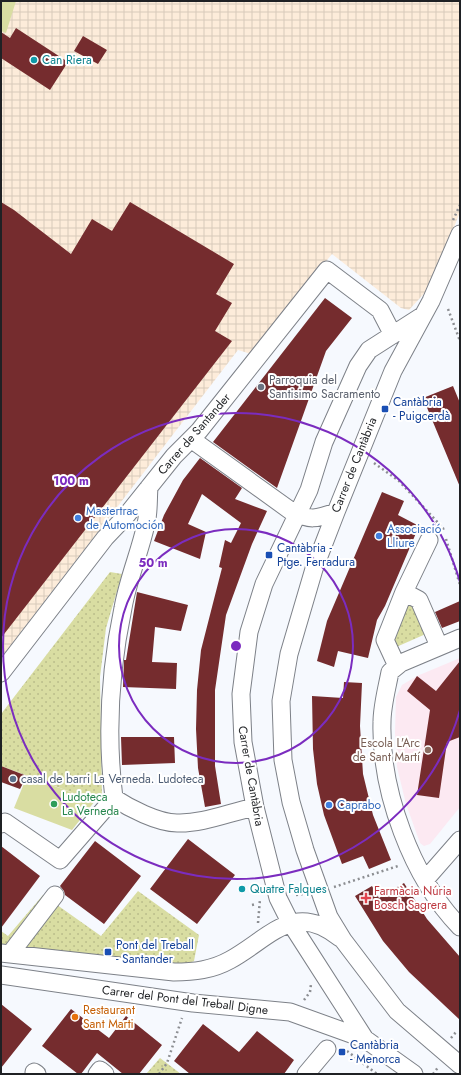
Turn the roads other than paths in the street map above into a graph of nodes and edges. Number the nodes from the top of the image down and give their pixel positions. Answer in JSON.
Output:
{"nodes":[{"id":1,"x":459,"y":241,"type":"edge"},
{"id":2,"x":424,"y":315,"type":"junction"},
{"id":3,"x":393,"y":336,"type":"junction"},
{"id":4,"x":191,"y":439,"type":"junction"},
{"id":5,"x":149,"y":487,"type":"junction"},
{"id":6,"x":336,"y":512,"type":"junction"},
{"id":7,"x":298,"y":514,"type":"junction"},
{"id":8,"x":429,"y":540,"type":"dead end"},
{"id":9,"x":404,"y":592,"type":"junction"},
{"id":10,"x":460,"y":638,"type":"edge"},
{"id":11,"x":440,"y":646,"type":"junction"},
{"id":12,"x":398,"y":666,"type":"junction"},
{"id":13,"x":1,"y":673,"type":"edge"},
{"id":14,"x":114,"y":798,"type":"junction"},
{"id":15,"x":255,"y":807,"type":"junction"},
{"id":16,"x":1,"y":824,"type":"edge"},
{"id":17,"x":460,"y":840,"type":"edge"},
{"id":18,"x":425,"y":880,"type":"junction"},
{"id":19,"x":55,"y":895,"type":"dead end"},
{"id":20,"x":278,"y":898,"type":"junction"},
{"id":21,"x":290,"y":922,"type":"junction"},
{"id":22,"x":460,"y":928,"type":"edge"},
{"id":23,"x":265,"y":935,"type":"junction"},
{"id":24,"x":343,"y":940,"type":"junction"},
{"id":25,"x":6,"y":954,"type":"edge"},
{"id":26,"x":1,"y":975,"type":"edge"},
{"id":27,"x":365,"y":1040,"type":"junction"},
{"id":28,"x":328,"y":1049,"type":"dead end"},
{"id":29,"x":460,"y":1065,"type":"edge"},
{"id":30,"x":97,"y":1074,"type":"edge"},
{"id":31,"x":105,"y":1074,"type":"edge"},
{"id":32,"x":306,"y":1074,"type":"edge"},
{"id":33,"x":414,"y":1074,"type":"edge"}],
"edges":[{"from":1,"to":2,"type":"street","name":"Carrer de Cantàbria"},
{"from":2,"to":3,"type":"street","name":"Carrer de Cantàbria"},
{"from":2,"to":6,"type":"street","name":"Carrer de Cantàbria"},
{"from":3,"to":4,"type":"street","name":"Carrer de Santander"},
{"from":3,"to":7,"type":"street","name":"Carrer de Cantàbria"},
{"from":4,"to":5,"type":"street","name":"Carrer de Santander"},
{"from":4,"to":7,"type":"street"},
{"from":5,"to":13,"type":"street","name":"Carrer de Santander"},
{"from":5,"to":14,"type":"street"},
{"from":6,"to":7,"type":"street"},
{"from":6,"to":24,"type":"street","name":"Carrer de Cantàbria"},
{"from":7,"to":15,"type":"street","name":"Carrer de Cantàbria"},
{"from":8,"to":9,"type":"street"},
{"from":9,"to":11,"type":"street"},
{"from":9,"to":12,"type":"street"},
{"from":10,"to":11,"type":"street"},
{"from":11,"to":12,"type":"street"},
{"from":12,"to":18,"type":"street"},
{"from":14,"to":15,"type":"street"},
{"from":14,"to":16,"type":"street"},
{"from":15,"to":20,"type":"street","name":"Carrer de Cantàbria"},
{"from":17,"to":18,"type":"street"},
{"from":18,"to":22,"type":"street"},
{"from":19,"to":25,"type":"street"},
{"from":20,"to":21,"type":"street","name":"Carrer de Cantàbria"},
{"from":20,"to":23,"type":"street"},
{"from":21,"to":23,"type":"street"},
{"from":21,"to":24,"type":"street"},
{"from":21,"to":27,"type":"street","name":"Carrer de Cantàbria"},
{"from":23,"to":25,"type":"street","name":"Carrer del Pont del Treball Digne"},
{"from":24,"to":29,"type":"street","name":"Carrer de Cantàbria"},
{"from":26,"to":27,"type":"street","name":"Carrer del Pont del Treball Digne"},
{"from":27,"to":33,"type":"street","name":"Carrer de Cantàbria"},
{"from":28,"to":32,"type":"street"},
{"from":30,"to":31,"type":"street"}]}
